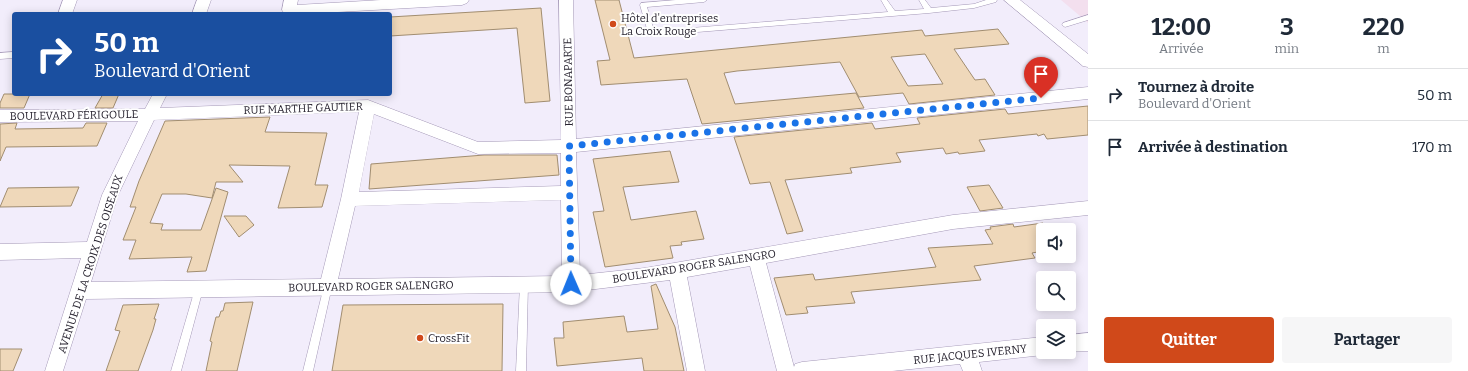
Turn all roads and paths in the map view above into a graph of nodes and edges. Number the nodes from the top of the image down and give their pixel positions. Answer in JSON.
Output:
{"nodes":[{"id":1,"x":70,"y":0,"type":"edge"},
{"id":2,"x":204,"y":0,"type":"edge"},
{"id":3,"x":291,"y":0,"type":"edge"},
{"id":4,"x":462,"y":0,"type":"edge"},
{"id":5,"x":566,"y":0,"type":"edge"},
{"id":6,"x":704,"y":0,"type":"edge"},
{"id":7,"x":884,"y":0,"type":"edge"},
{"id":8,"x":922,"y":0,"type":"edge"},
{"id":9,"x":994,"y":0,"type":"edge"},
{"id":10,"x":1010,"y":0,"type":"edge"},
{"id":11,"x":929,"y":11,"type":"junction"},
{"id":12,"x":65,"y":12,"type":"edge"},
{"id":13,"x":200,"y":12,"type":"edge"},
{"id":14,"x":893,"y":14,"type":"junction"},
{"id":15,"x":1088,"y":17,"type":"edge"},
{"id":16,"x":1065,"y":24,"type":"dead end"},
{"id":17,"x":12,"y":55,"type":"edge"},
{"id":18,"x":0,"y":56,"type":"edge"},
{"id":19,"x":1088,"y":62,"type":"edge"},
{"id":20,"x":1088,"y":93,"type":"edge"},
{"id":21,"x":159,"y":96,"type":"edge"},
{"id":22,"x":368,"y":106,"type":"junction"},
{"id":23,"x":148,"y":114,"type":"junction"},
{"id":24,"x":0,"y":116,"type":"edge"},
{"id":25,"x":569,"y":146,"type":"junction"},
{"id":26,"x":570,"y":192,"type":"junction"},
{"id":27,"x":349,"y":199,"type":"junction"},
{"id":28,"x":1088,"y":208,"type":"edge"},
{"id":29,"x":93,"y":250,"type":"junction"},
{"id":30,"x":0,"y":252,"type":"edge"},
{"id":31,"x":756,"y":256,"type":"junction"},
{"id":32,"x":677,"y":270,"type":"junction"},
{"id":33,"x":524,"y":284,"type":"junction"},
{"id":34,"x":571,"y":284,"type":"junction"},
{"id":35,"x":328,"y":286,"type":"junction"},
{"id":36,"x":199,"y":289,"type":"junction"},
{"id":37,"x":80,"y":291,"type":"junction"},
{"id":38,"x":1088,"y":342,"type":"edge"},
{"id":39,"x":1076,"y":343,"type":"edge"},
{"id":40,"x":1036,"y":347,"type":"edge"},
{"id":41,"x":966,"y":354,"type":"junction"},
{"id":42,"x":54,"y":371,"type":"edge"},
{"id":43,"x":176,"y":371,"type":"edge"},
{"id":44,"x":308,"y":371,"type":"edge"},
{"id":45,"x":521,"y":371,"type":"edge"},
{"id":46,"x":696,"y":371,"type":"edge"},
{"id":47,"x":786,"y":371,"type":"edge"},
{"id":48,"x":802,"y":371,"type":"edge"},
{"id":49,"x":973,"y":371,"type":"edge"}],
"edges":[{"from":1,"to":12,"type":"street"},
{"from":2,"to":13,"type":"street"},
{"from":3,"to":4,"type":"street"},
{"from":5,"to":25,"type":"street","name":"RUE BONAPARTE"},
{"from":6,"to":14,"type":"lane"},
{"from":7,"to":14,"type":"lane"},
{"from":8,"to":11,"type":"lane"},
{"from":9,"to":11,"type":"lane"},
{"from":10,"to":19,"type":"street"},
{"from":11,"to":14,"type":"lane"},
{"from":15,"to":16,"type":"lane"},
{"from":17,"to":18,"type":"lane"},
{"from":20,"to":25,"type":"street","name":"RUE MARTHE GAUTIER"},
{"from":21,"to":23,"type":"street","name":"AVENUE DE LA CROIX DES OISEAUX"},
{"from":22,"to":23,"type":"street","name":"RUE MARTHE GAUTIER"},
{"from":22,"to":25,"type":"street","name":"RUE MARTHE GAUTIER"},
{"from":22,"to":27,"type":"street"},
{"from":23,"to":24,"type":"street","name":"BOULEVARD FÉRIGOULE"},
{"from":23,"to":29,"type":"street","name":"AVENUE DE LA CROIX DES OISEAUX"},
{"from":25,"to":26,"type":"street","name":"RUE BONAPARTE"},
{"from":26,"to":27,"type":"street"},
{"from":26,"to":34,"type":"street","name":"RUE BONAPARTE"},
{"from":27,"to":35,"type":"street"},
{"from":28,"to":31,"type":"street","name":"BOULEVARD ROGER SALENGRO"},
{"from":29,"to":30,"type":"street"},
{"from":29,"to":37,"type":"street","name":"AVENUE DE LA CROIX DES OISEAUX"},
{"from":31,"to":32,"type":"street","name":"BOULEVARD ROGER SALENGRO"},
{"from":31,"to":47,"type":"street"},
{"from":32,"to":34,"type":"street","name":"BOULEVARD ROGER SALENGRO"},
{"from":32,"to":46,"type":"street"},
{"from":33,"to":34,"type":"street","name":"BOULEVARD ROGER SALENGRO"},
{"from":33,"to":35,"type":"street","name":"BOULEVARD ROGER SALENGRO"},
{"from":33,"to":45,"type":"lane"},
{"from":35,"to":36,"type":"street","name":"BOULEVARD ROGER SALENGRO"},
{"from":35,"to":44,"type":"lane"},
{"from":36,"to":37,"type":"street","name":"BOULEVARD ROGER SALENGRO"},
{"from":36,"to":43,"type":"lane"},
{"from":37,"to":42,"type":"street","name":"AVENUE DE LA CROIX DES OISEAUX"},
{"from":38,"to":39,"type":"street"},
{"from":40,"to":41,"type":"street","name":"RUE JACQUES IVERNY"},
{"from":41,"to":48,"type":"street","name":"RUE JACQUES IVERNY"},
{"from":41,"to":49,"type":"street"}]}
